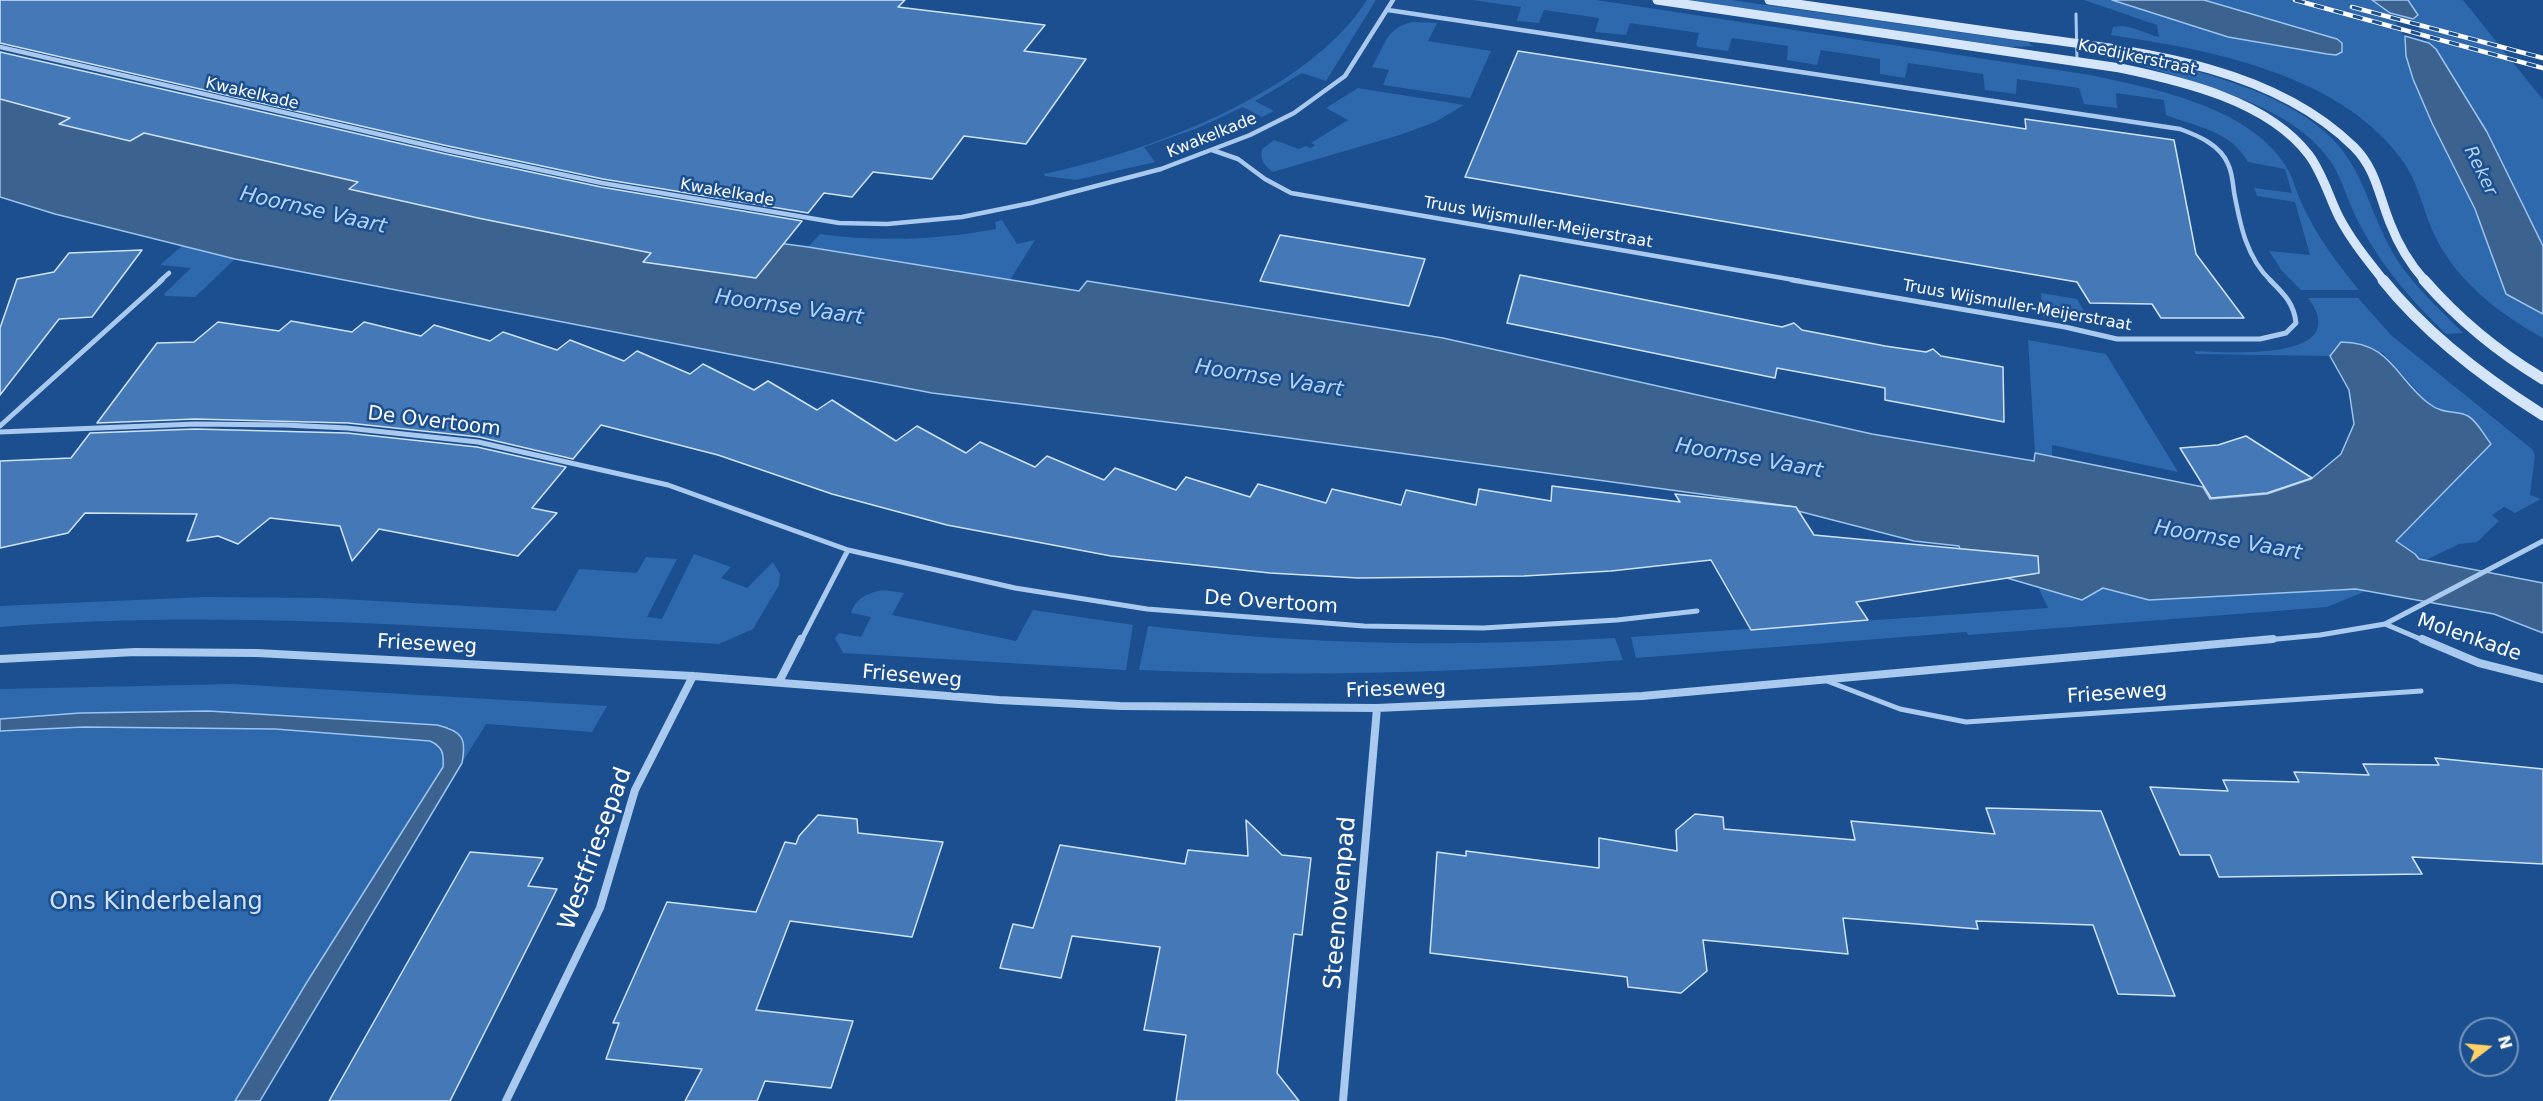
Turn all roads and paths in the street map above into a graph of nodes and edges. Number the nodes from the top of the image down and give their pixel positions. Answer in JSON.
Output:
{"nodes":[{"id":1,"x":1393,"y":0,"type":"edge"},
{"id":2,"x":1657,"y":0,"type":"edge"},
{"id":3,"x":1769,"y":0,"type":"edge"},
{"id":4,"x":1388,"y":10,"type":"junction"},
{"id":5,"x":2076,"y":14,"type":"dead end"},
{"id":6,"x":2076,"y":44,"type":"junction"},
{"id":7,"x":0,"y":47,"type":"edge"},
{"id":8,"x":2077,"y":60,"type":"junction"},
{"id":9,"x":1212,"y":150,"type":"junction"},
{"id":10,"x":169,"y":273,"type":"dead end"},
{"id":11,"x":2543,"y":379,"type":"edge"},
{"id":12,"x":2543,"y":415,"type":"edge"},
{"id":13,"x":0,"y":426,"type":"edge"},
{"id":14,"x":0,"y":432,"type":"edge"},
{"id":15,"x":2543,"y":541,"type":"edge"},
{"id":16,"x":848,"y":550,"type":"junction"},
{"id":17,"x":1696,"y":611,"type":"dead end"},
{"id":18,"x":2385,"y":624,"type":"junction"},
{"id":19,"x":0,"y":659,"type":"edge"},
{"id":20,"x":693,"y":676,"type":"junction"},
{"id":21,"x":1822,"y":679,"type":"junction"},
{"id":22,"x":2543,"y":679,"type":"edge"},
{"id":23,"x":779,"y":682,"type":"junction"},
{"id":24,"x":2421,"y":691,"type":"dead end"},
{"id":25,"x":1377,"y":708,"type":"junction"},
{"id":26,"x":506,"y":1101,"type":"edge"},
{"id":27,"x":1343,"y":1101,"type":"edge"}],
"edges":[{"from":1,"to":4,"type":"street","name":"Kwakelkade"},
{"from":2,"to":8,"type":"main road","name":"Koedijkerstraat"},
{"from":3,"to":6,"type":"main road","name":"Koedijkerstraat"},
{"from":4,"to":9,"type":"street","name":"Kwakelkade"},
{"from":4,"to":9,"type":"street","name":"Truus Wijsmuller-Meijerstraat"},
{"from":5,"to":6,"type":"lane"},
{"from":6,"to":8,"type":"lane"},
{"from":6,"to":11,"type":"main road","name":"Koedijkerstraat"},
{"from":7,"to":9,"type":"street","name":"Kwakelkade"},
{"from":8,"to":12,"type":"main road","name":"Koedijkerstraat"},
{"from":10,"to":13,"type":"street"},
{"from":14,"to":16,"type":"street","name":"De Overtoom"},
{"from":15,"to":18,"type":"street","name":"Frieseweg"},
{"from":16,"to":17,"type":"street","name":"De Overtoom"},
{"from":16,"to":23,"type":"street"},
{"from":18,"to":21,"type":"street","name":"Frieseweg"},
{"from":18,"to":22,"type":"street","name":"Molenkade"},
{"from":19,"to":20,"type":"street","name":"Frieseweg"},
{"from":20,"to":23,"type":"street","name":"Frieseweg"},
{"from":20,"to":26,"type":"street","name":"Westfriesepad"},
{"from":21,"to":24,"type":"lane","name":"Frieseweg"},
{"from":21,"to":25,"type":"street","name":"Frieseweg"},
{"from":23,"to":25,"type":"street","name":"Frieseweg"},
{"from":25,"to":27,"type":"street","name":"Steenovenpad"}]}
